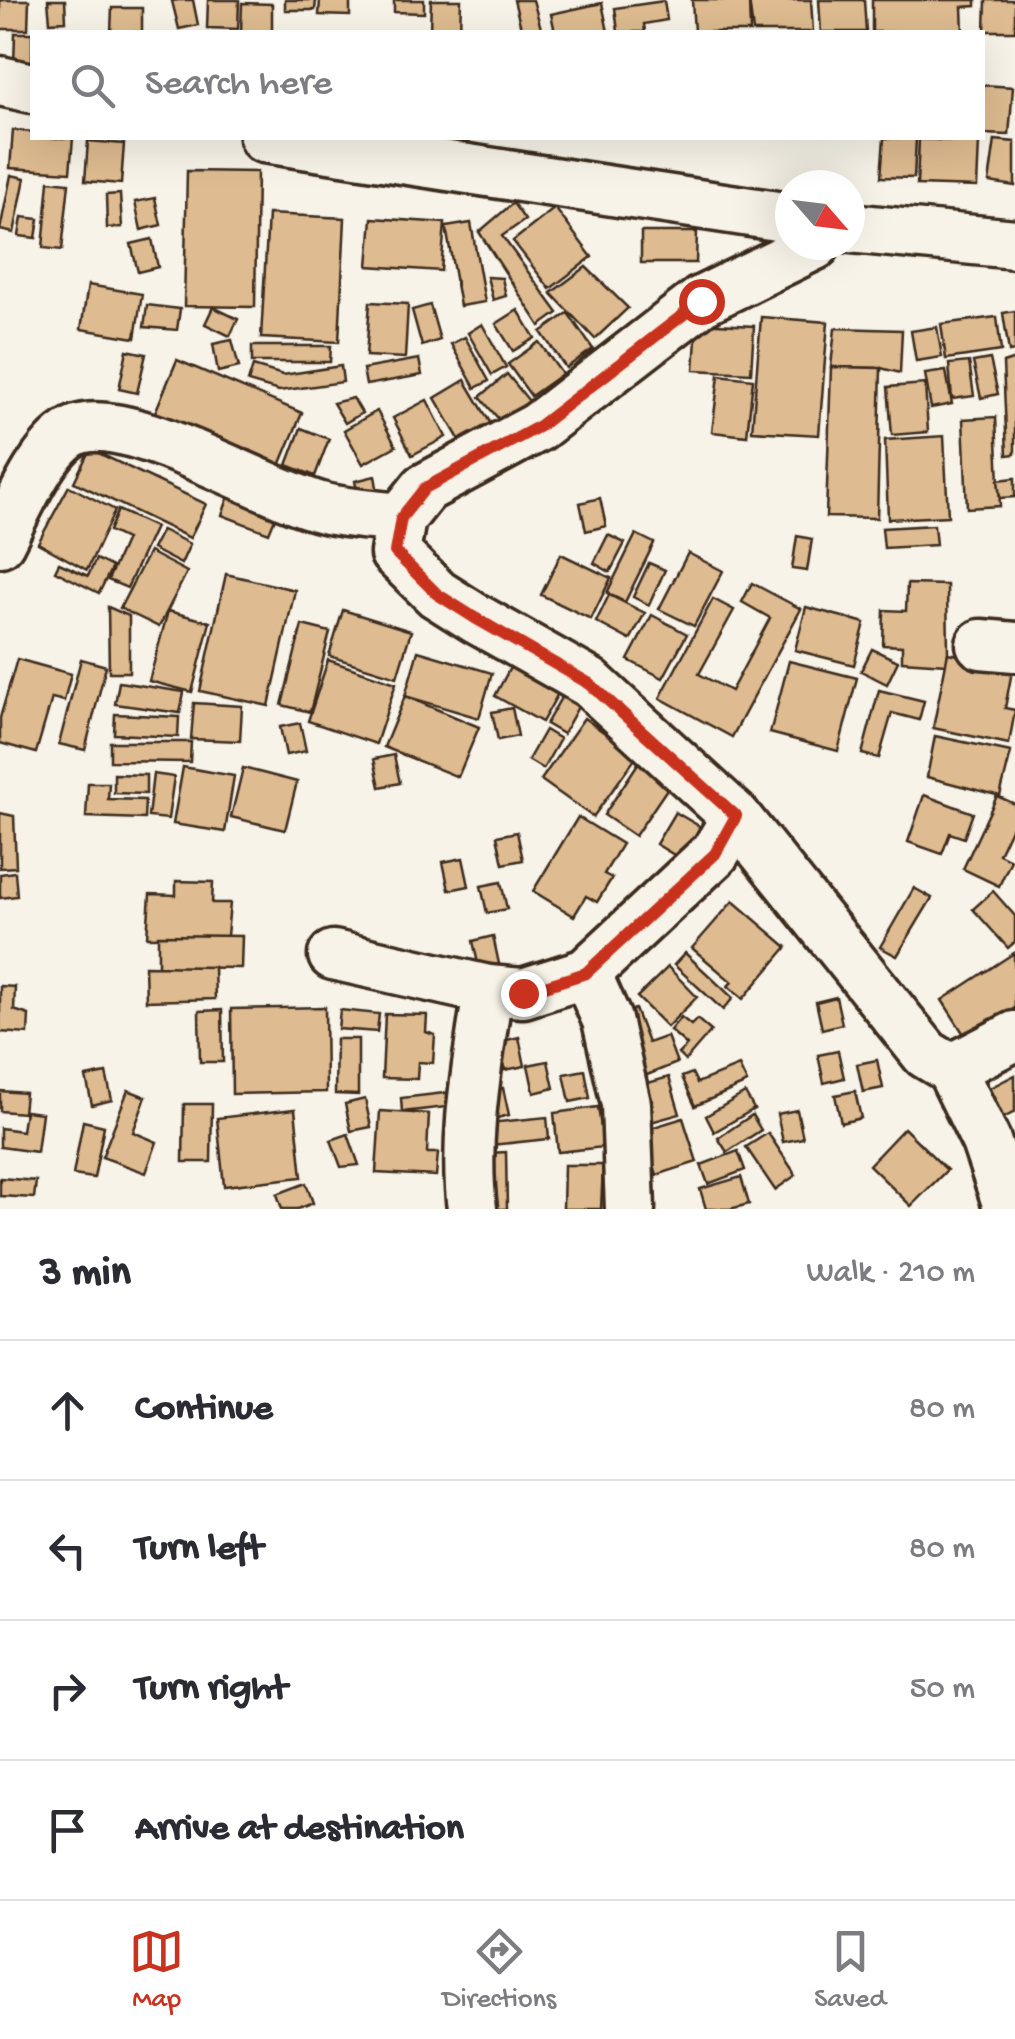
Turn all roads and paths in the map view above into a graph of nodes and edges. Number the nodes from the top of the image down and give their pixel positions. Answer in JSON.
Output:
{"nodes":[{"id":1,"x":0,"y":81,"type":"edge"},
{"id":2,"x":30,"y":88,"type":"edge"},
{"id":3,"x":277,"y":140,"type":"edge"},
{"id":4,"x":775,"y":216,"type":"edge"},
{"id":5,"x":865,"y":229,"type":"edge"},
{"id":6,"x":1015,"y":244,"type":"edge"},
{"id":7,"x":784,"y":260,"type":"edge"},
{"id":8,"x":401,"y":518,"type":"junction"},
{"id":9,"x":0,"y":542,"type":"edge"},
{"id":10,"x":736,"y":816,"type":"junction"},
{"id":11,"x":332,"y":955,"type":"dead end"},
{"id":12,"x":586,"y":973,"type":"junction"},
{"id":13,"x":488,"y":990,"type":"junction"},
{"id":14,"x":1015,"y":1036,"type":"edge"},
{"id":15,"x":951,"y":1069,"type":"junction"},
{"id":16,"x":472,"y":1209,"type":"edge"},
{"id":17,"x":630,"y":1209,"type":"edge"},
{"id":18,"x":1009,"y":1209,"type":"edge"}],
"edges":[{"from":1,"to":2,"type":"street"},
{"from":3,"to":4,"type":"street"},
{"from":5,"to":6,"type":"street"},
{"from":7,"to":8,"type":"street"},
{"from":8,"to":9,"type":"street"},
{"from":8,"to":10,"type":"street"},
{"from":10,"to":12,"type":"street"},
{"from":10,"to":15,"type":"street"},
{"from":11,"to":13,"type":"street"},
{"from":12,"to":13,"type":"street"},
{"from":12,"to":17,"type":"street"},
{"from":13,"to":16,"type":"street"},
{"from":14,"to":15,"type":"street"},
{"from":15,"to":18,"type":"street"}]}
